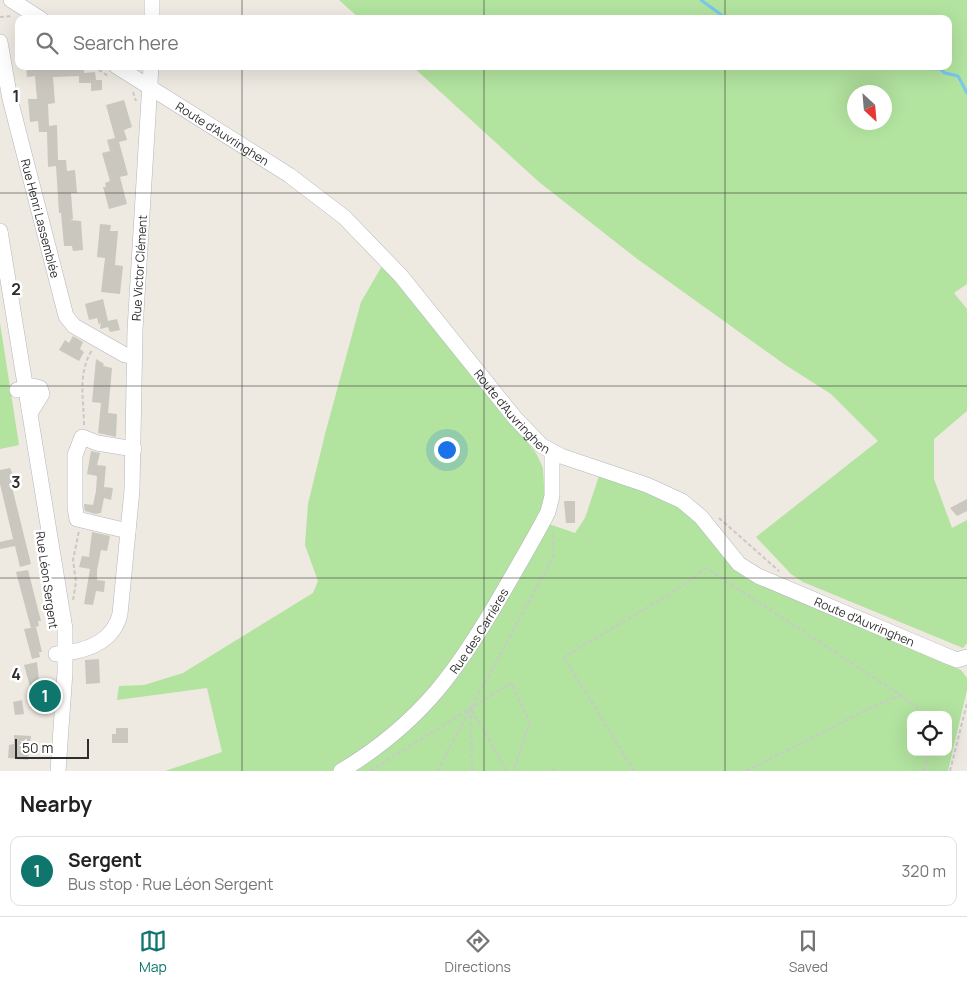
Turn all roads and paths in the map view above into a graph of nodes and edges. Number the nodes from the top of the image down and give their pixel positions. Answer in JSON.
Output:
{"nodes":[{"id":1,"x":11,"y":0,"type":"edge"},
{"id":2,"x":152,"y":0,"type":"edge"},
{"id":3,"x":35,"y":15,"type":"edge"},
{"id":4,"x":152,"y":15,"type":"edge"},
{"id":5,"x":0,"y":17,"type":"edge"},
{"id":6,"x":15,"y":18,"type":"edge"},
{"id":7,"x":0,"y":42,"type":"edge"},
{"id":8,"x":151,"y":70,"type":"edge"},
{"id":9,"x":116,"y":73,"type":"edge"},
{"id":10,"x":150,"y":88,"type":"junction"},
{"id":11,"x":130,"y":90,"type":"dead end"},
{"id":12,"x":136,"y":106,"type":"dead end"},
{"id":13,"x":0,"y":231,"type":"edge"},
{"id":14,"x":0,"y":290,"type":"edge"},
{"id":15,"x":99,"y":340,"type":"junction"},
{"id":16,"x":134,"y":356,"type":"junction"},
{"id":17,"x":21,"y":389,"type":"junction"},
{"id":18,"x":82,"y":438,"type":"junction"},
{"id":19,"x":134,"y":449,"type":"junction"},
{"id":20,"x":552,"y":452,"type":"junction"},
{"id":21,"x":718,"y":518,"type":"dead end"},
{"id":22,"x":79,"y":521,"type":"junction"},
{"id":23,"x":553,"y":530,"type":"dead end"},
{"id":24,"x":128,"y":531,"type":"junction"},
{"id":25,"x":783,"y":574,"type":"dead end"},
{"id":26,"x":73,"y":604,"type":"dead end"},
{"id":27,"x":61,"y":654,"type":"junction"},
{"id":28,"x":966,"y":661,"type":"edge"},
{"id":29,"x":901,"y":695,"type":"junction"},
{"id":30,"x":967,"y":703,"type":"edge"},
{"id":31,"x":471,"y":708,"type":"junction"},
{"id":32,"x":921,"y":711,"type":"edge"},
{"id":33,"x":928,"y":756,"type":"edge"},
{"id":34,"x":555,"y":765,"type":"dead end"},
{"id":35,"x":48,"y":771,"type":"edge"},
{"id":36,"x":58,"y":771,"type":"edge"},
{"id":37,"x":341,"y":771,"type":"edge"},
{"id":38,"x":370,"y":771,"type":"edge"},
{"id":39,"x":437,"y":771,"type":"edge"},
{"id":40,"x":472,"y":771,"type":"edge"},
{"id":41,"x":507,"y":771,"type":"edge"},
{"id":42,"x":513,"y":771,"type":"edge"},
{"id":43,"x":554,"y":771,"type":"edge"},
{"id":44,"x":634,"y":771,"type":"edge"},
{"id":45,"x":746,"y":771,"type":"edge"},
{"id":46,"x":924,"y":771,"type":"edge"},
{"id":47,"x":950,"y":771,"type":"edge"}],
"edges":[{"from":1,"to":3,"type":"street"},
{"from":2,"to":4,"type":"street"},
{"from":5,"to":6,"type":"path"},
{"from":7,"to":15,"type":"street","name":"Rue Henri Lassemblée"},
{"from":8,"to":10,"type":"street","name":"Rue Victor Clément"},
{"from":9,"to":10,"type":"street","name":"Route d'Auvringhen"},
{"from":10,"to":16,"type":"street","name":"Rue Victor Clément"},
{"from":10,"to":20,"type":"street","name":"Route d'Auvringhen"},
{"from":11,"to":12,"type":"path"},
{"from":13,"to":17,"type":"street","name":"Rue Léon Sergent"},
{"from":14,"to":17,"type":"street","name":"Rue Léon Sergent"},
{"from":15,"to":16,"type":"street","name":"Rue Henri Lassemblée"},
{"from":15,"to":18,"type":"path"},
{"from":16,"to":19,"type":"street","name":"Rue Victor Clément"},
{"from":17,"to":27,"type":"street","name":"Rue Léon Sergent"},
{"from":17,"to":27,"type":"street","name":"Rue Léon Sergent"},
{"from":18,"to":19,"type":"street"},
{"from":18,"to":22,"type":"street"},
{"from":19,"to":24,"type":"street","name":"Rue Victor Clément"},
{"from":20,"to":28,"type":"street","name":"Route d'Auvringhen"},
{"from":20,"to":37,"type":"street","name":"Rue des Carrières"},
{"from":21,"to":25,"type":"path"},
{"from":22,"to":24,"type":"street"},
{"from":22,"to":26,"type":"path"},
{"from":23,"to":31,"type":"path"},
{"from":24,"to":27,"type":"street","name":"Rue Victor Clément"},
{"from":27,"to":35,"type":"street","name":"Rue Léon Sergent"},
{"from":27,"to":36,"type":"street","name":"Rue Léon Sergent"},
{"from":29,"to":32,"type":"path"},
{"from":29,"to":44,"type":"path"},
{"from":29,"to":45,"type":"path"},
{"from":30,"to":47,"type":"path"},
{"from":31,"to":38,"type":"path"},
{"from":31,"to":39,"type":"path"},
{"from":31,"to":40,"type":"path"},
{"from":31,"to":41,"type":"path"},
{"from":31,"to":42,"type":"path"},
{"from":33,"to":46,"type":"path"},
{"from":34,"to":43,"type":"path"}]}
